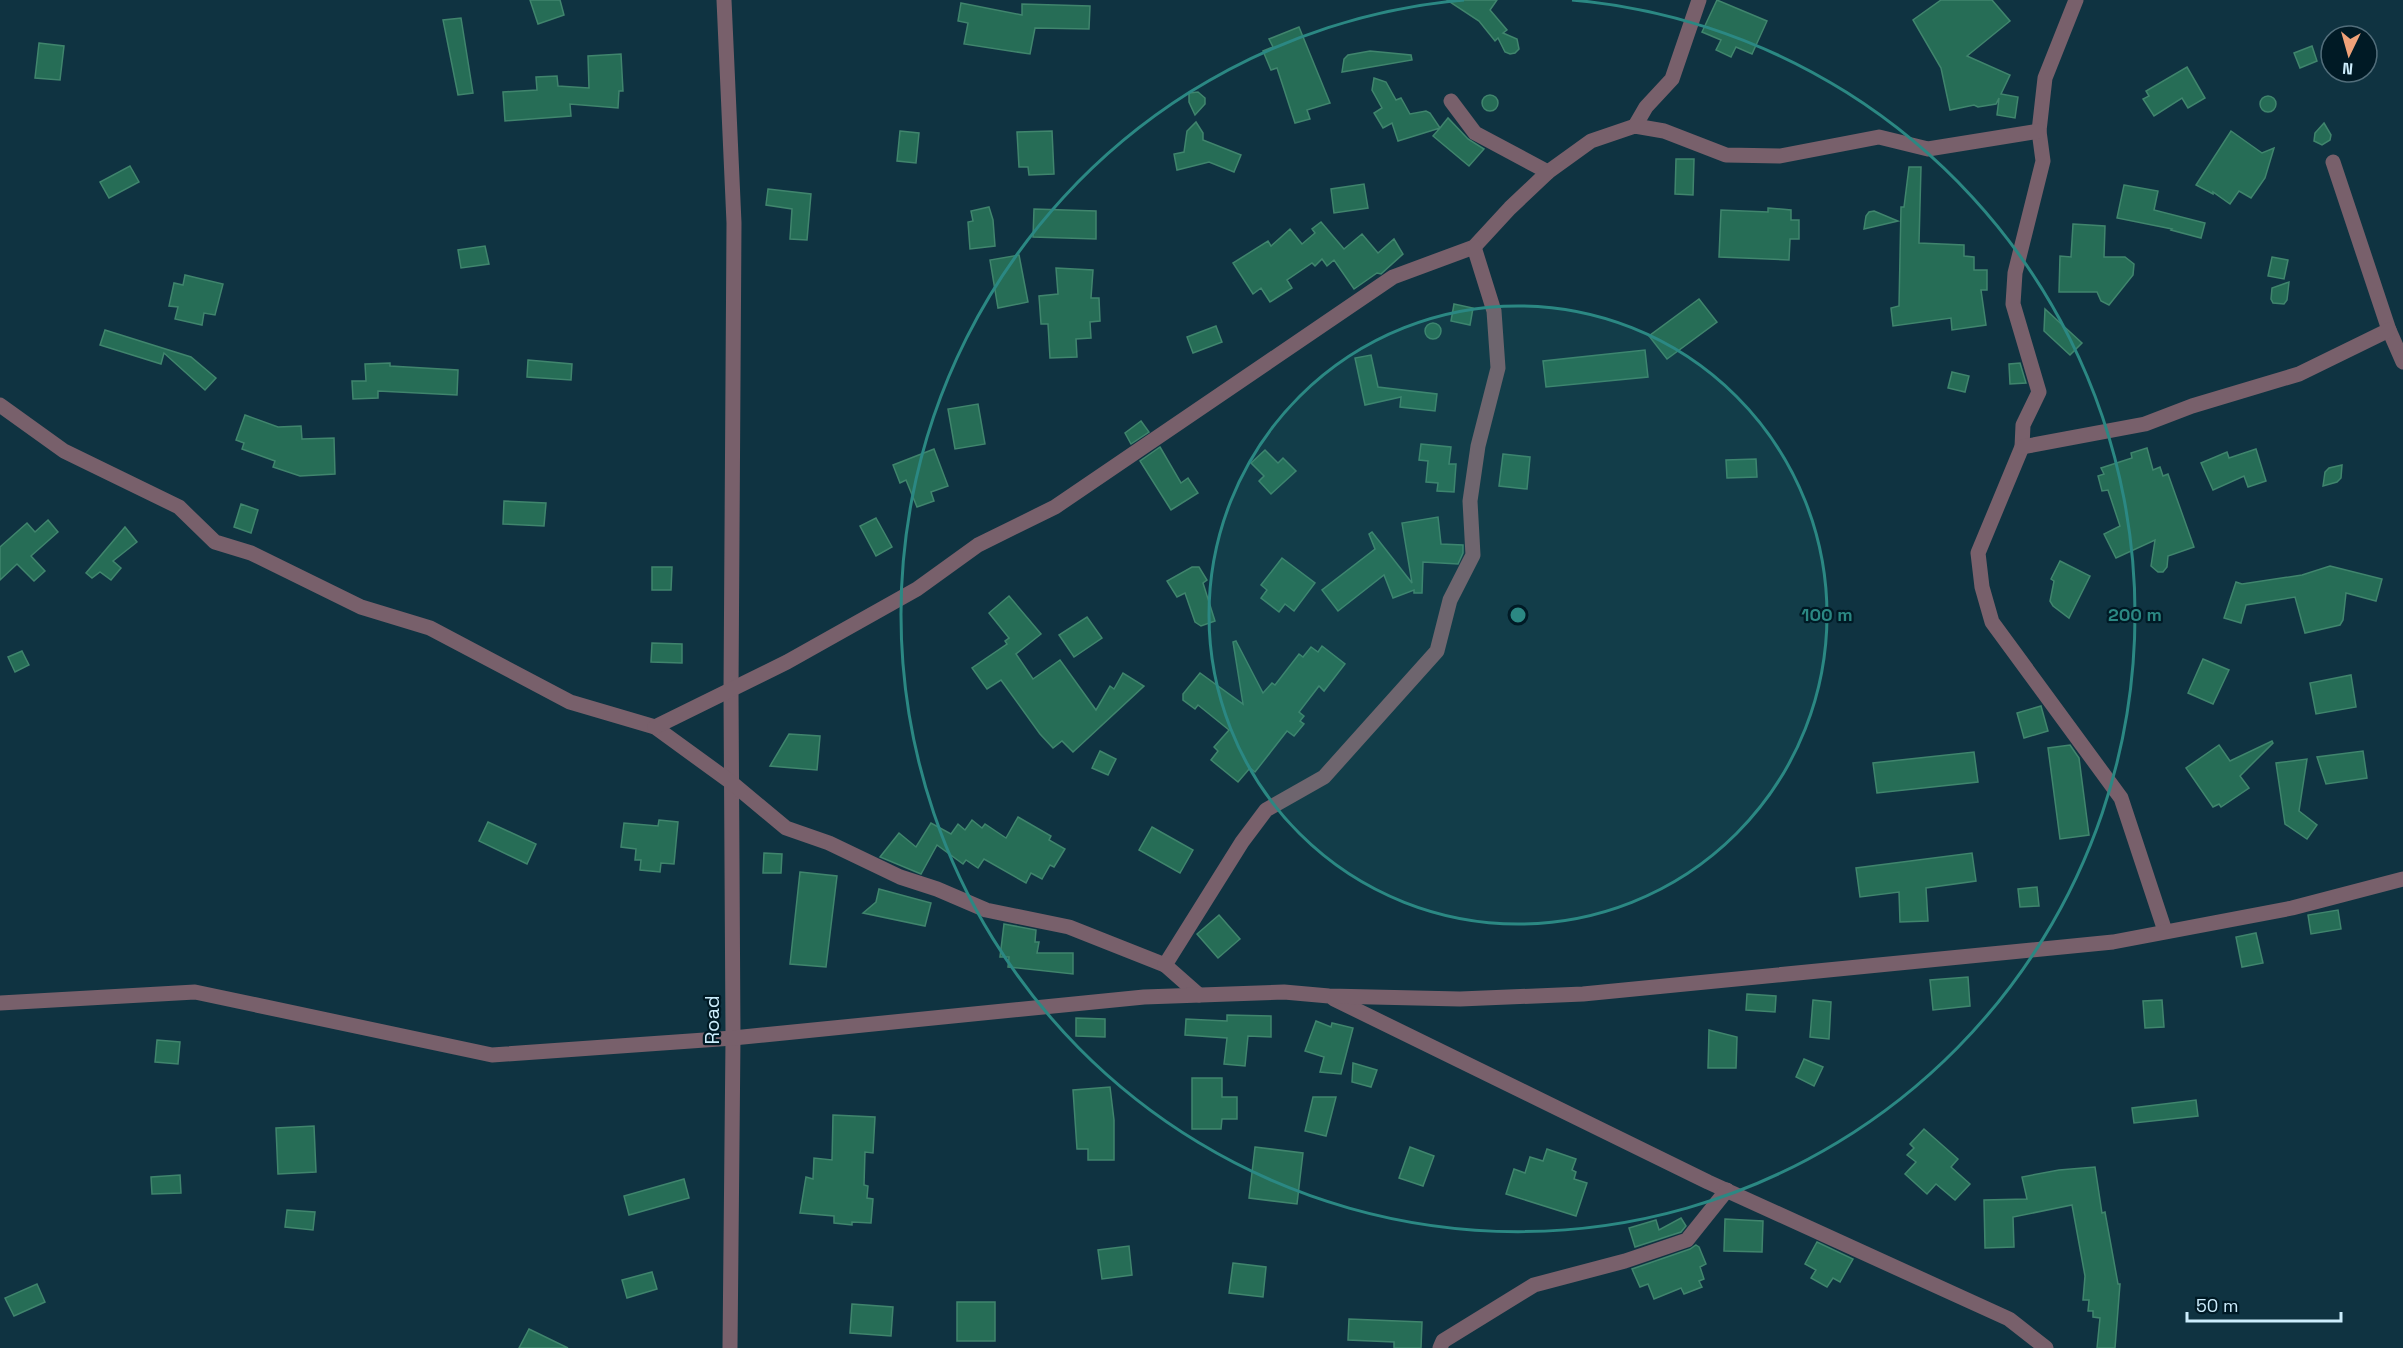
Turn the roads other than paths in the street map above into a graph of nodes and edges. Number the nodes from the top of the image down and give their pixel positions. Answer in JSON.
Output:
{"nodes":[{"id":1,"x":724,"y":0,"type":"edge"},
{"id":2,"x":1699,"y":0,"type":"edge"},
{"id":3,"x":2076,"y":0,"type":"edge"},
{"id":4,"x":1451,"y":102,"type":"dead end"},
{"id":5,"x":1635,"y":126,"type":"junction"},
{"id":6,"x":2039,"y":131,"type":"junction"},
{"id":7,"x":2333,"y":162,"type":"dead end"},
{"id":8,"x":1548,"y":172,"type":"junction"},
{"id":9,"x":1474,"y":247,"type":"junction"},
{"id":10,"x":2389,"y":330,"type":"junction"},
{"id":11,"x":2403,"y":362,"type":"edge"},
{"id":12,"x":0,"y":405,"type":"edge"},
{"id":13,"x":2022,"y":447,"type":"junction"},
{"id":14,"x":731,"y":691,"type":"junction"},
{"id":15,"x":655,"y":727,"type":"junction"},
{"id":16,"x":732,"y":783,"type":"junction"},
{"id":17,"x":2403,"y":879,"type":"edge"},
{"id":18,"x":2165,"y":931,"type":"junction"},
{"id":19,"x":1166,"y":965,"type":"junction"},
{"id":20,"x":1199,"y":995,"type":"junction"},
{"id":21,"x":1329,"y":996,"type":"junction"},
{"id":22,"x":0,"y":1003,"type":"edge"},
{"id":23,"x":733,"y":1038,"type":"junction"},
{"id":24,"x":1727,"y":1190,"type":"junction"},
{"id":25,"x":730,"y":1348,"type":"edge"},
{"id":26,"x":1440,"y":1348,"type":"edge"},
{"id":27,"x":2046,"y":1348,"type":"edge"}],
"edges":[{"from":1,"to":14,"type":"street","name":"Road"},
{"from":2,"to":5,"type":"street"},
{"from":3,"to":6,"type":"street"},
{"from":4,"to":8,"type":"street"},
{"from":5,"to":6,"type":"street"},
{"from":5,"to":8,"type":"street"},
{"from":6,"to":13,"type":"street"},
{"from":7,"to":10,"type":"street"},
{"from":8,"to":9,"type":"street"},
{"from":9,"to":14,"type":"street"},
{"from":9,"to":19,"type":"street"},
{"from":10,"to":11,"type":"street"},
{"from":10,"to":13,"type":"street"},
{"from":12,"to":15,"type":"street"},
{"from":13,"to":18,"type":"street"},
{"from":14,"to":15,"type":"street"},
{"from":14,"to":16,"type":"street","name":"Road"},
{"from":15,"to":16,"type":"street"},
{"from":16,"to":19,"type":"street"},
{"from":16,"to":23,"type":"street","name":"Road"},
{"from":17,"to":18,"type":"street"},
{"from":18,"to":21,"type":"street"},
{"from":19,"to":20,"type":"street"},
{"from":20,"to":21,"type":"street"},
{"from":20,"to":23,"type":"street"},
{"from":21,"to":24,"type":"street"},
{"from":22,"to":23,"type":"street"},
{"from":23,"to":25,"type":"street","name":"Road"},
{"from":24,"to":26,"type":"street"},
{"from":24,"to":27,"type":"street"}]}
